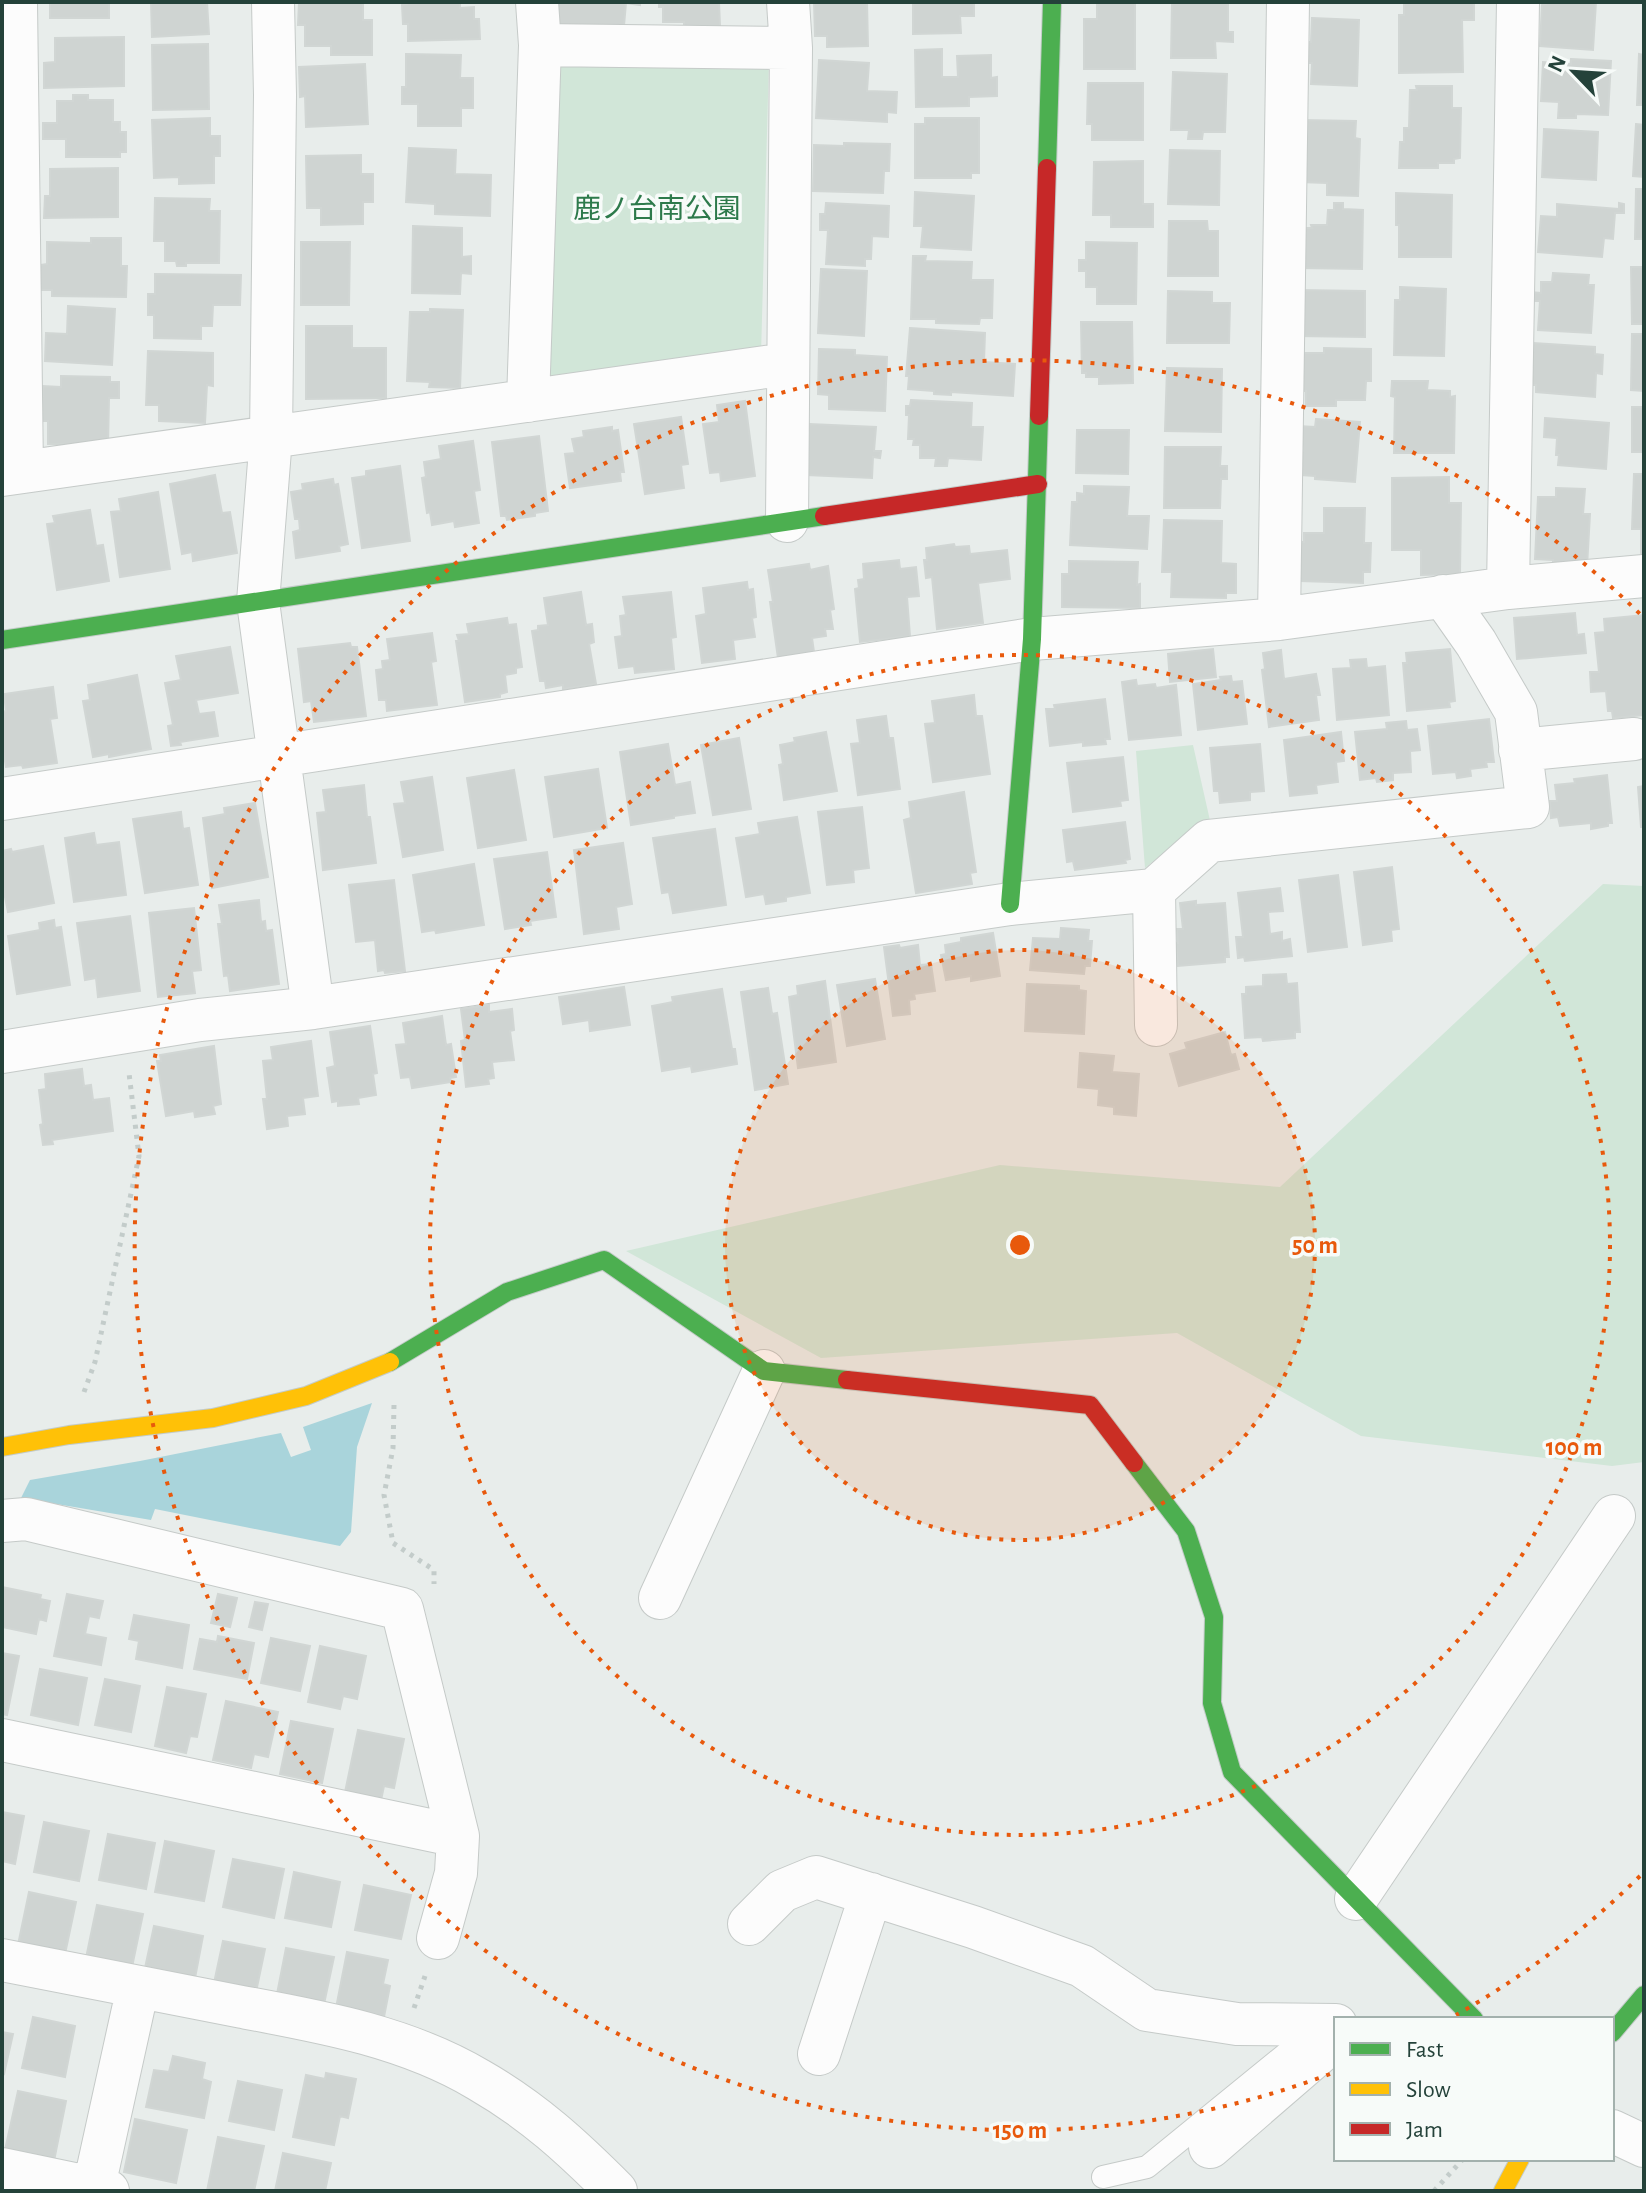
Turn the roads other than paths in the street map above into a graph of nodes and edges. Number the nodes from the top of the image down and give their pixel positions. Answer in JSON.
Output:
{"nodes":[{"id":1,"x":16,"y":2,"type":"edge"},
{"id":2,"x":273,"y":2,"type":"edge"},
{"id":3,"x":537,"y":2,"type":"edge"},
{"id":4,"x":788,"y":2,"type":"edge"},
{"id":5,"x":1052,"y":2,"type":"edge"},
{"id":6,"x":1288,"y":2,"type":"edge"},
{"id":7,"x":1518,"y":2,"type":"edge"},
{"id":8,"x":540,"y":45,"type":"junction"},
{"id":9,"x":791,"y":48,"type":"junction"},
{"id":10,"x":787,"y":364,"type":"junction"},
{"id":11,"x":528,"y":401,"type":"junction"},
{"id":12,"x":271,"y":437,"type":"junction"},
{"id":13,"x":12,"y":473,"type":"edge"},
{"id":14,"x":1038,"y":484,"type":"junction"},
{"id":15,"x":787,"y":521,"type":"junction"},
{"id":16,"x":1644,"y":576,"type":"edge"},
{"id":17,"x":1508,"y":588,"type":"junction"},
{"id":18,"x":1443,"y":596,"type":"junction"},
{"id":19,"x":258,"y":602,"type":"junction"},
{"id":20,"x":1279,"y":619,"type":"junction"},
{"id":21,"x":1032,"y":639,"type":"junction"},
{"id":22,"x":2,"y":640,"type":"edge"},
{"id":23,"x":1634,"y":739,"type":"dead end"},
{"id":24,"x":1520,"y":750,"type":"junction"},
{"id":25,"x":280,"y":757,"type":"junction"},
{"id":26,"x":2,"y":799,"type":"edge"},
{"id":27,"x":1154,"y":890,"type":"junction"},
{"id":28,"x":1010,"y":904,"type":"junction"},
{"id":29,"x":313,"y":1008,"type":"junction"},
{"id":30,"x":1156,"y":1025,"type":"dead end"},
{"id":31,"x":2,"y":1052,"type":"edge"},
{"id":32,"x":764,"y":1371,"type":"junction"},
{"id":33,"x":2,"y":1447,"type":"edge"},
{"id":34,"x":1614,"y":1516,"type":"dead end"},
{"id":35,"x":2,"y":1521,"type":"edge"},
{"id":36,"x":660,"y":1598,"type":"dead end"},
{"id":37,"x":2,"y":1740,"type":"edge"},
{"id":38,"x":458,"y":1836,"type":"junction"},
{"id":39,"x":871,"y":1894,"type":"junction"},
{"id":40,"x":1356,"y":1899,"type":"junction"},
{"id":41,"x":749,"y":1924,"type":"dead end"},
{"id":42,"x":438,"y":1938,"type":"road end"},
{"id":43,"x":2,"y":1960,"type":"edge"},
{"id":44,"x":138,"y":1987,"type":"junction"},
{"id":45,"x":1644,"y":1995,"type":"edge"},
{"id":46,"x":1472,"y":2017,"type":"edge"},
{"id":47,"x":1331,"y":2029,"type":"edge"},
{"id":48,"x":1614,"y":2031,"type":"edge"},
{"id":49,"x":819,"y":2054,"type":"dead end"},
{"id":50,"x":1614,"y":2132,"type":"edge"},
{"id":51,"x":1644,"y":2146,"type":"edge"},
{"id":52,"x":1210,"y":2147,"type":"dead end"},
{"id":53,"x":1519,"y":2161,"type":"edge"},
{"id":54,"x":2,"y":2169,"type":"edge"},
{"id":55,"x":1103,"y":2177,"type":"dead end"},
{"id":56,"x":98,"y":2190,"type":"edge"},
{"id":57,"x":616,"y":2191,"type":"edge"},
{"id":58,"x":1503,"y":2191,"type":"edge"}],
"edges":[{"from":1,"to":13,"type":"street"},
{"from":2,"to":12,"type":"street"},
{"from":3,"to":8,"type":"street"},
{"from":4,"to":9,"type":"street"},
{"from":5,"to":14,"type":"main road"},
{"from":6,"to":20,"type":"street"},
{"from":7,"to":17,"type":"street"},
{"from":8,"to":9,"type":"street"},
{"from":8,"to":11,"type":"street"},
{"from":9,"to":10,"type":"street"},
{"from":10,"to":11,"type":"street"},
{"from":10,"to":15,"type":"street"},
{"from":11,"to":12,"type":"street"},
{"from":12,"to":13,"type":"street"},
{"from":12,"to":19,"type":"street"},
{"from":14,"to":15,"type":"main road"},
{"from":14,"to":21,"type":"main road"},
{"from":15,"to":19,"type":"main road"},
{"from":16,"to":17,"type":"street"},
{"from":17,"to":18,"type":"street"},
{"from":18,"to":20,"type":"street"},
{"from":18,"to":24,"type":"street"},
{"from":19,"to":22,"type":"main road"},
{"from":19,"to":25,"type":"street"},
{"from":20,"to":21,"type":"street"},
{"from":21,"to":25,"type":"street"},
{"from":21,"to":28,"type":"main road"},
{"from":23,"to":24,"type":"street"},
{"from":24,"to":27,"type":"street"},
{"from":25,"to":26,"type":"street"},
{"from":25,"to":29,"type":"street"},
{"from":27,"to":28,"type":"street"},
{"from":27,"to":30,"type":"street"},
{"from":28,"to":29,"type":"street"},
{"from":29,"to":31,"type":"street"},
{"from":32,"to":33,"type":"main road"},
{"from":32,"to":36,"type":"street"},
{"from":32,"to":40,"type":"main road"},
{"from":34,"to":40,"type":"street"},
{"from":35,"to":38,"type":"street"},
{"from":37,"to":38,"type":"street"},
{"from":38,"to":42,"type":"street"},
{"from":39,"to":41,"type":"street"},
{"from":39,"to":47,"type":"street"},
{"from":39,"to":49,"type":"street"},
{"from":40,"to":46,"type":"main road"},
{"from":43,"to":44,"type":"street"},
{"from":44,"to":56,"type":"street"},
{"from":44,"to":57,"type":"street"},
{"from":45,"to":48,"type":"main road"},
{"from":47,"to":52,"type":"street"},
{"from":47,"to":55,"type":"lane"},
{"from":50,"to":51,"type":"street"},
{"from":53,"to":58,"type":"main road"},
{"from":54,"to":56,"type":"street"}]}
